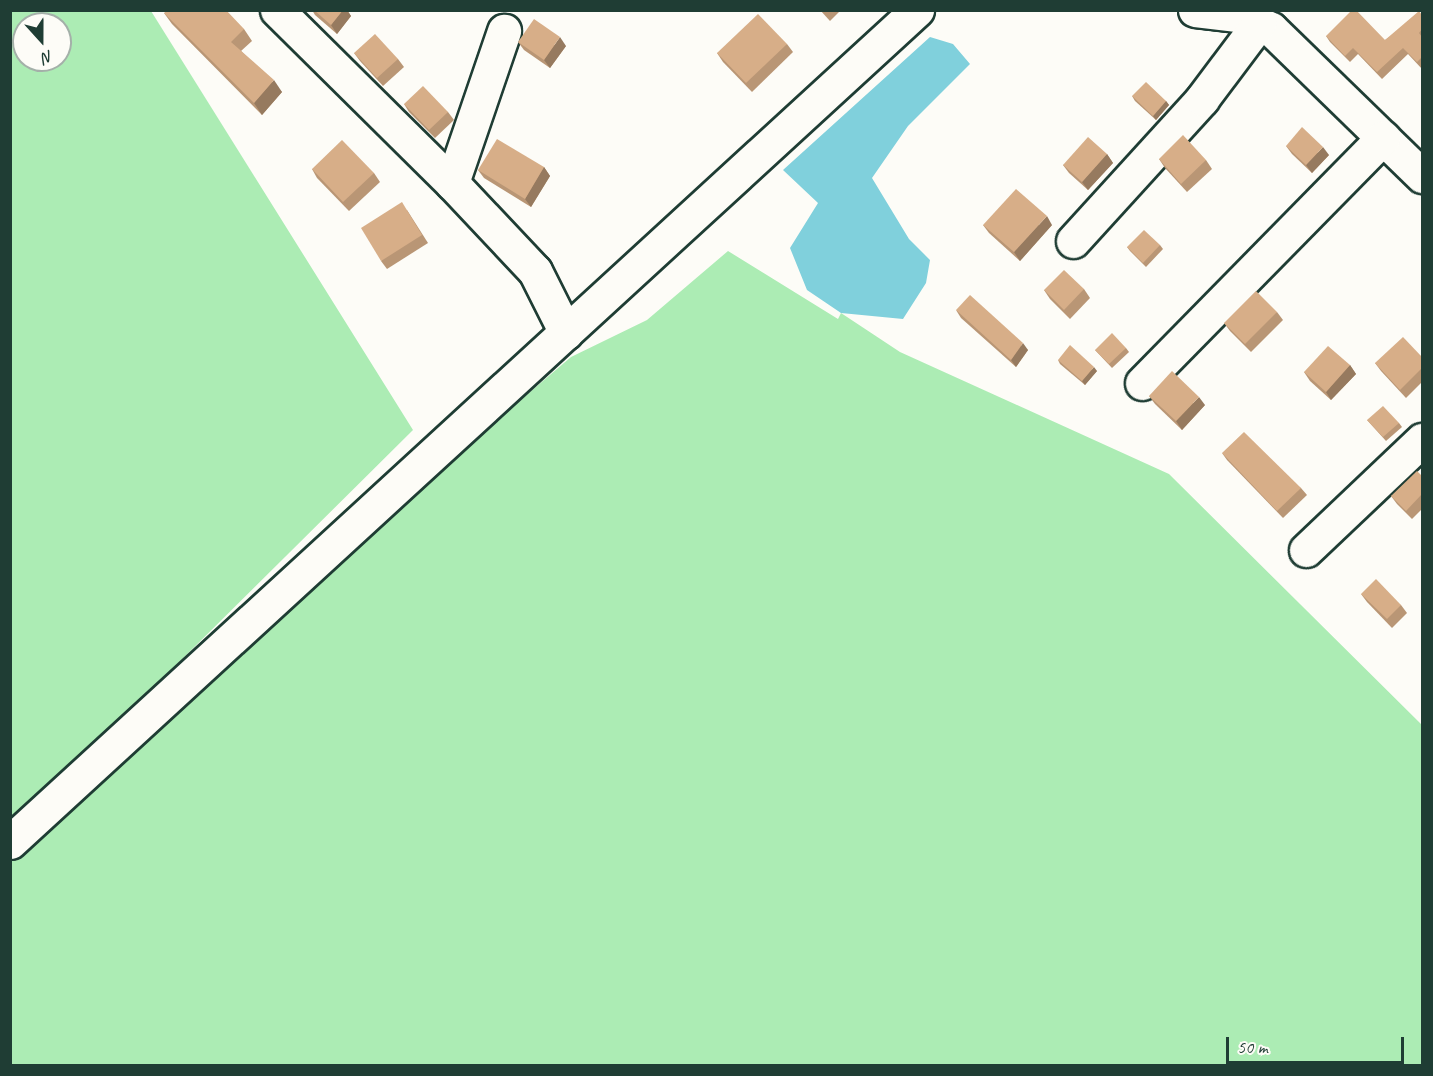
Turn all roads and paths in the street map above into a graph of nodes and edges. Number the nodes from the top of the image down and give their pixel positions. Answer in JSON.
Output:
{"nodes":[{"id":1,"x":277,"y":10,"type":"edge"},
{"id":2,"x":917,"y":10,"type":"edge"},
{"id":3,"x":1195,"y":10,"type":"edge"},
{"id":4,"x":1259,"y":23,"type":"junction"},
{"id":5,"x":504,"y":31,"type":"dead end"},
{"id":6,"x":1383,"y":138,"type":"junction"},
{"id":7,"x":1422,"y":176,"type":"edge"},
{"id":8,"x":452,"y":183,"type":"junction"},
{"id":9,"x":1072,"y":241,"type":"dead end"},
{"id":10,"x":566,"y":333,"type":"junction"},
{"id":11,"x":1142,"y":382,"type":"dead end"},
{"id":12,"x":1422,"y":440,"type":"edge"},
{"id":13,"x":1306,"y":550,"type":"dead end"},
{"id":14,"x":10,"y":842,"type":"edge"}],
"edges":[{"from":1,"to":8,"type":"street"},
{"from":2,"to":10,"type":"street"},
{"from":3,"to":4,"type":"street"},
{"from":4,"to":6,"type":"street"},
{"from":4,"to":9,"type":"street"},
{"from":5,"to":8,"type":"street"},
{"from":6,"to":7,"type":"street"},
{"from":6,"to":11,"type":"street"},
{"from":8,"to":10,"type":"street"},
{"from":10,"to":14,"type":"street"},
{"from":12,"to":13,"type":"street"}]}
